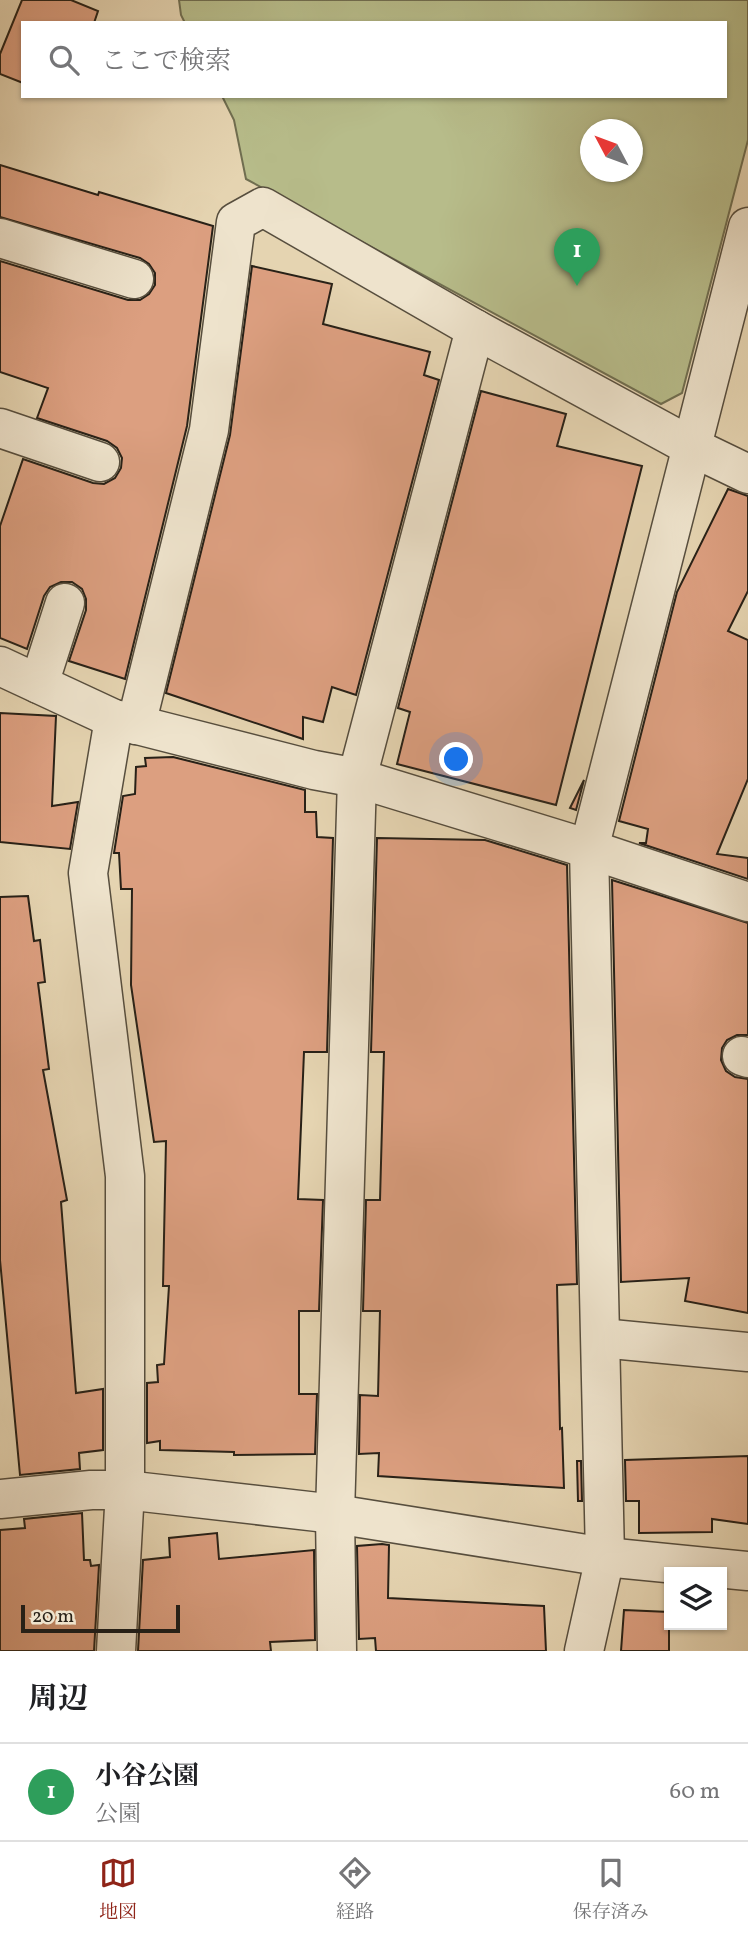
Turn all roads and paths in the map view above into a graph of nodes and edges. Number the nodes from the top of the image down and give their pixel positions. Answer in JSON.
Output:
{"nodes":[{"id":1,"x":748,"y":227,"type":"edge"},
{"id":2,"x":0,"y":239,"type":"edge"},
{"id":3,"x":134,"y":279,"type":"dead end"},
{"id":4,"x":475,"y":329,"type":"junction"},
{"id":5,"x":0,"y":428,"type":"edge"},
{"id":6,"x":692,"y":447,"type":"junction"},
{"id":7,"x":100,"y":462,"type":"dead end"},
{"id":8,"x":748,"y":474,"type":"edge"},
{"id":9,"x":65,"y":603,"type":"dead end"},
{"id":10,"x":0,"y":666,"type":"edge"},
{"id":11,"x":38,"y":684,"type":"junction"},
{"id":12,"x":125,"y":722,"type":"junction"},
{"id":13,"x":357,"y":778,"type":"junction"},
{"id":14,"x":589,"y":849,"type":"junction"},
{"id":15,"x":747,"y":899,"type":"edge"},
{"id":16,"x":601,"y":1338,"type":"junction"},
{"id":17,"x":748,"y":1352,"type":"edge"},
{"id":18,"x":125,"y":1490,"type":"junction"},
{"id":19,"x":0,"y":1499,"type":"edge"},
{"id":20,"x":335,"y":1514,"type":"junction"},
{"id":21,"x":606,"y":1557,"type":"junction"},
{"id":22,"x":748,"y":1571,"type":"edge"},
{"id":23,"x":116,"y":1651,"type":"edge"},
{"id":24,"x":337,"y":1651,"type":"edge"},
{"id":25,"x":583,"y":1651,"type":"edge"}],
"edges":[{"from":1,"to":6,"type":"street"},
{"from":2,"to":3,"type":"street"},
{"from":4,"to":6,"type":"street"},
{"from":4,"to":12,"type":"street"},
{"from":4,"to":13,"type":"street"},
{"from":5,"to":7,"type":"street"},
{"from":6,"to":8,"type":"street"},
{"from":6,"to":14,"type":"street"},
{"from":9,"to":11,"type":"street"},
{"from":10,"to":11,"type":"street"},
{"from":11,"to":12,"type":"street"},
{"from":12,"to":13,"type":"street"},
{"from":12,"to":18,"type":"street"},
{"from":13,"to":14,"type":"street"},
{"from":13,"to":20,"type":"street"},
{"from":14,"to":15,"type":"street"},
{"from":14,"to":16,"type":"street"},
{"from":16,"to":17,"type":"street"},
{"from":16,"to":21,"type":"street"},
{"from":18,"to":19,"type":"street"},
{"from":18,"to":20,"type":"street"},
{"from":18,"to":23,"type":"street"},
{"from":20,"to":21,"type":"street"},
{"from":20,"to":24,"type":"street"},
{"from":21,"to":22,"type":"street"},
{"from":21,"to":25,"type":"street"}]}
